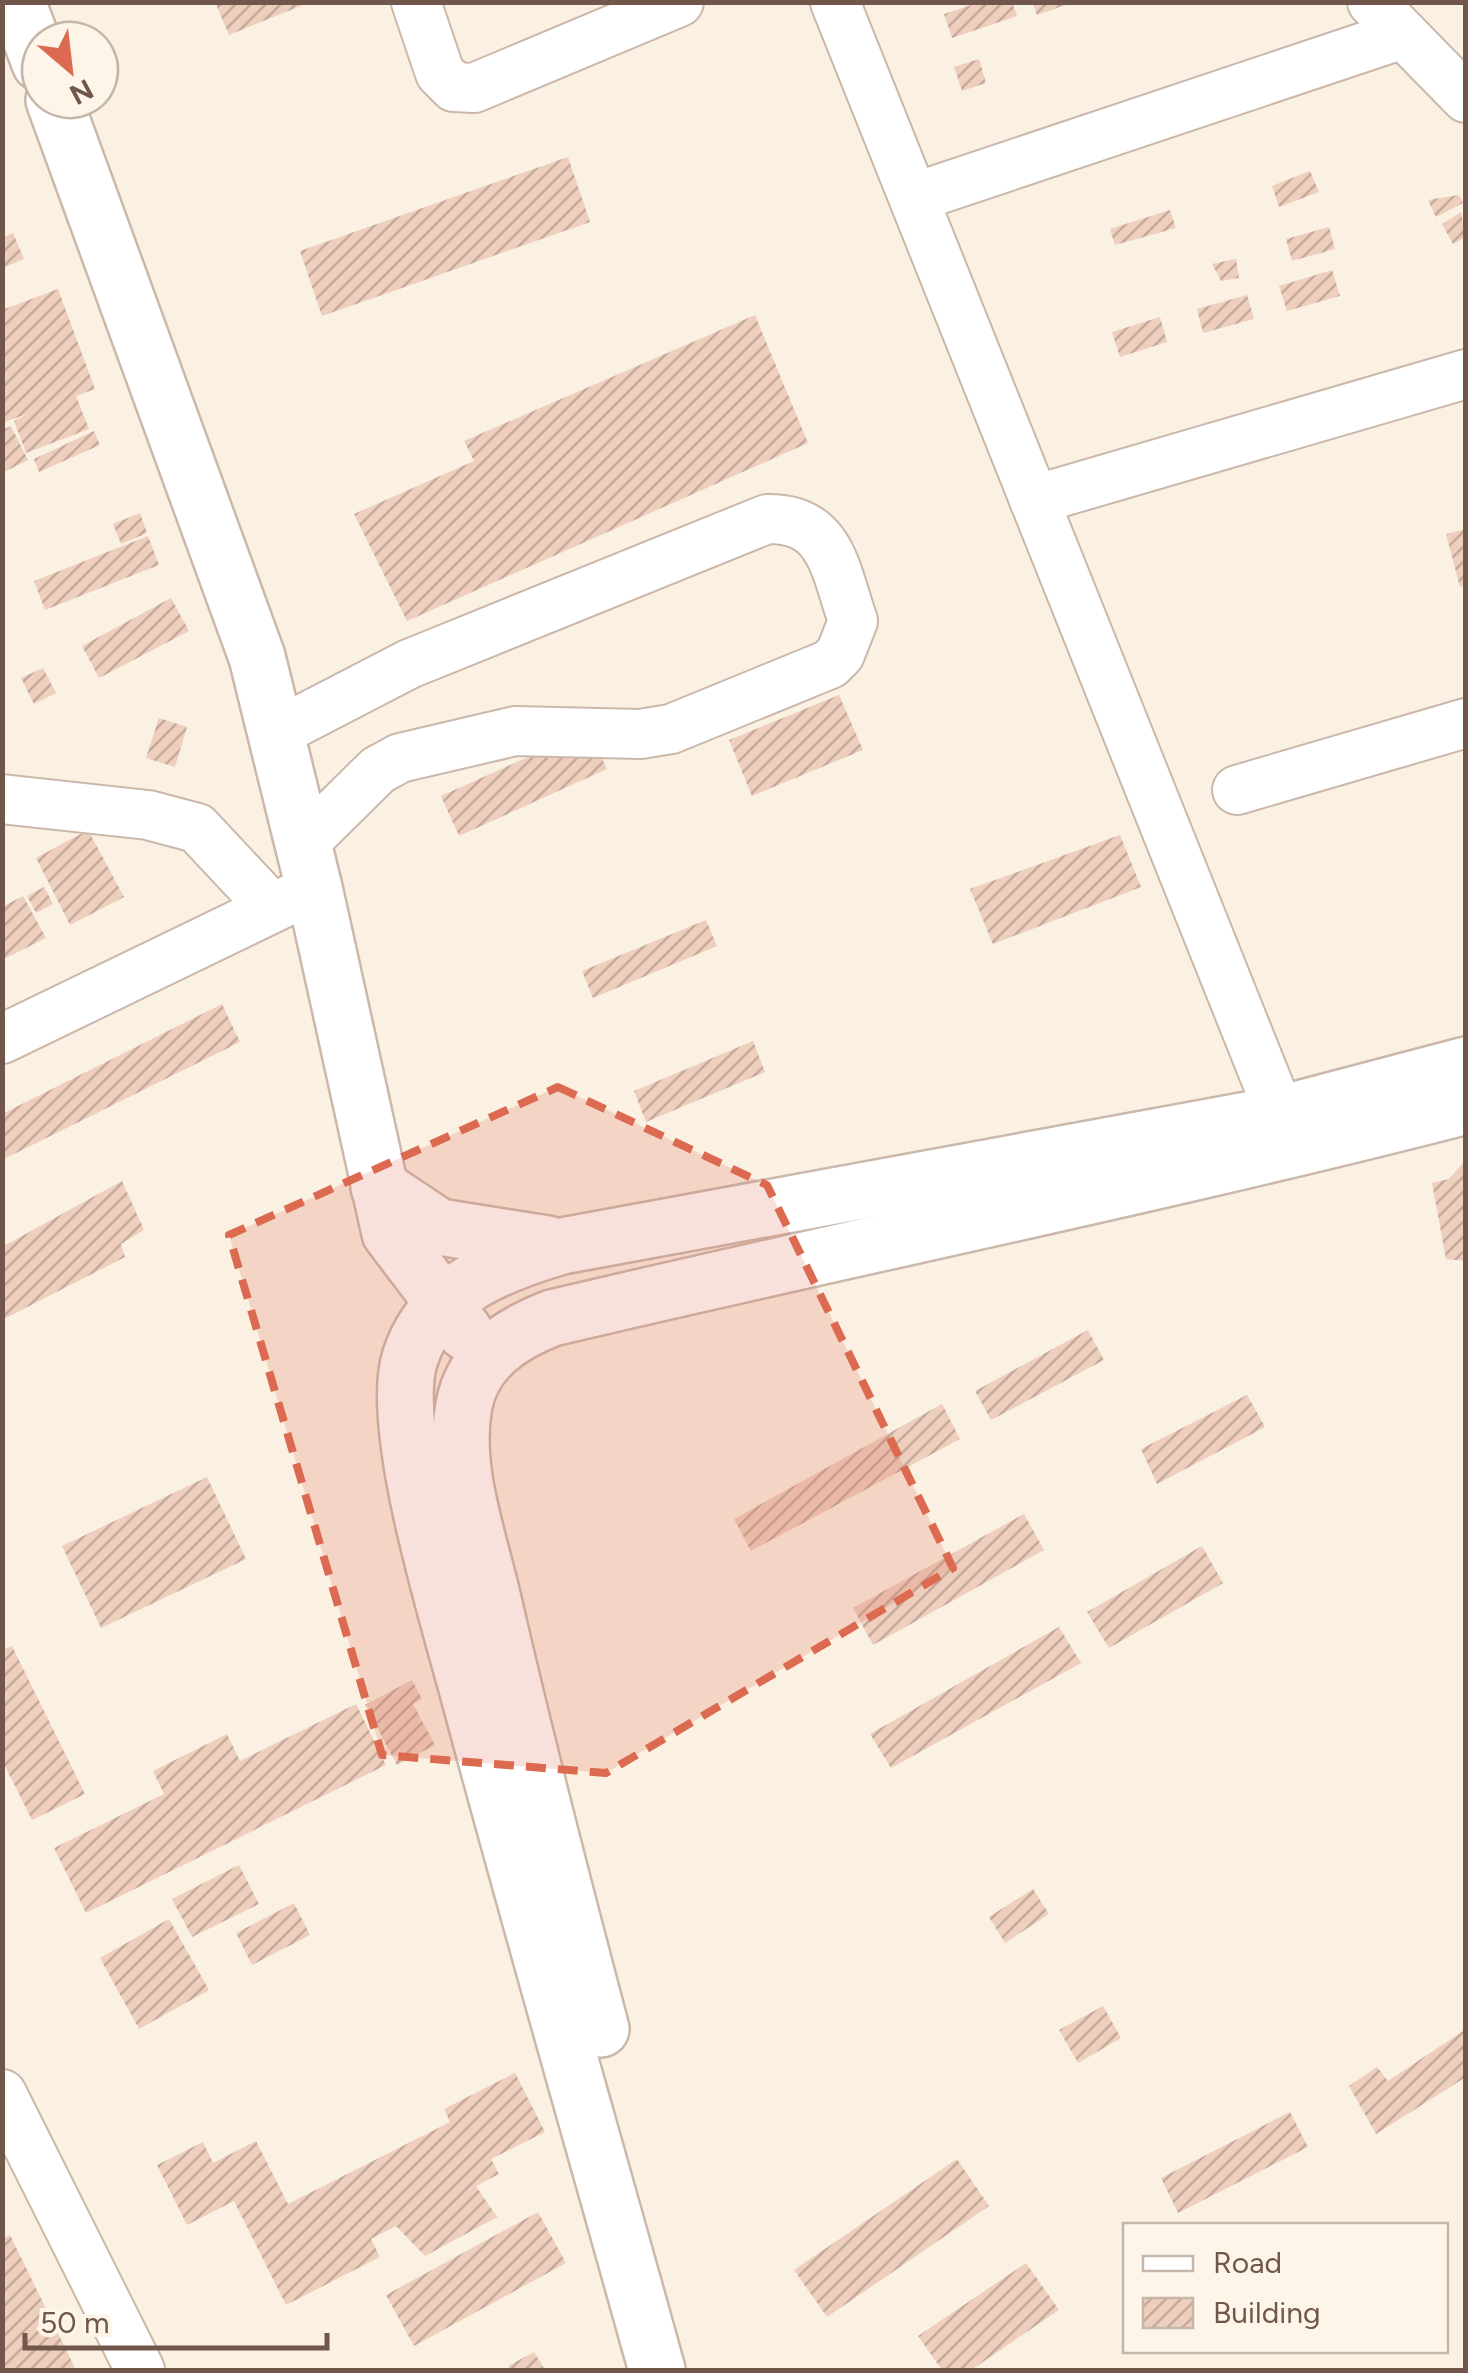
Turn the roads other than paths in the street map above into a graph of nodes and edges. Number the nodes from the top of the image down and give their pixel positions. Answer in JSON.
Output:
{"nodes":[{"id":1,"x":416,"y":2,"type":"edge"},
{"id":2,"x":678,"y":2,"type":"edge"},
{"id":3,"x":835,"y":2,"type":"edge"},
{"id":4,"x":1387,"y":18,"type":"edge"},
{"id":5,"x":1466,"y":98,"type":"edge"},
{"id":6,"x":61,"y":120,"type":"edge"},
{"id":7,"x":916,"y":197,"type":"junction"},
{"id":8,"x":1466,"y":374,"type":"edge"},
{"id":9,"x":1034,"y":500,"type":"junction"},
{"id":10,"x":1466,"y":724,"type":"edge"},
{"id":11,"x":278,"y":732,"type":"junction"},
{"id":12,"x":1237,"y":790,"type":"dead end"},
{"id":13,"x":2,"y":799,"type":"edge"},
{"id":14,"x":297,"y":880,"type":"junction"},
{"id":15,"x":2,"y":1038,"type":"edge"},
{"id":16,"x":1466,"y":1066,"type":"edge"},
{"id":17,"x":1466,"y":1106,"type":"edge"},
{"id":18,"x":1280,"y":1114,"type":"junction"},
{"id":19,"x":379,"y":1186,"type":"junction"},
{"id":20,"x":562,"y":1246,"type":"junction"},
{"id":21,"x":444,"y":1304,"type":"junction"},
{"id":22,"x":486,"y":1358,"type":"junction"},
{"id":23,"x":583,"y":2034,"type":"junction"},
{"id":24,"x":2,"y":2094,"type":"edge"},
{"id":25,"x":15,"y":2154,"type":"edge"},
{"id":26,"x":140,"y":2370,"type":"edge"},
{"id":27,"x":656,"y":2370,"type":"edge"},
{"id":28,"x":692,"y":2370,"type":"edge"}],
"edges":[{"from":1,"to":2,"type":"street"},
{"from":3,"to":7,"type":"street"},
{"from":4,"to":5,"type":"street"},
{"from":4,"to":7,"type":"street"},
{"from":6,"to":11,"type":"street"},
{"from":7,"to":9,"type":"street"},
{"from":8,"to":9,"type":"street"},
{"from":9,"to":18,"type":"street"},
{"from":10,"to":12,"type":"street"},
{"from":11,"to":14,"type":"street"},
{"from":11,"to":14,"type":"street"},
{"from":13,"to":14,"type":"street"},
{"from":14,"to":15,"type":"street"},
{"from":14,"to":19,"type":"street"},
{"from":16,"to":18,"type":"street"},
{"from":17,"to":22,"type":"street"},
{"from":18,"to":20,"type":"street"},
{"from":19,"to":20,"type":"street"},
{"from":19,"to":21,"type":"street"},
{"from":20,"to":21,"type":"street"},
{"from":21,"to":22,"type":"street"},
{"from":21,"to":23,"type":"street"},
{"from":22,"to":23,"type":"street"},
{"from":23,"to":27,"type":"street"},
{"from":23,"to":28,"type":"street"},
{"from":24,"to":25,"type":"street"},
{"from":25,"to":26,"type":"street"}]}
